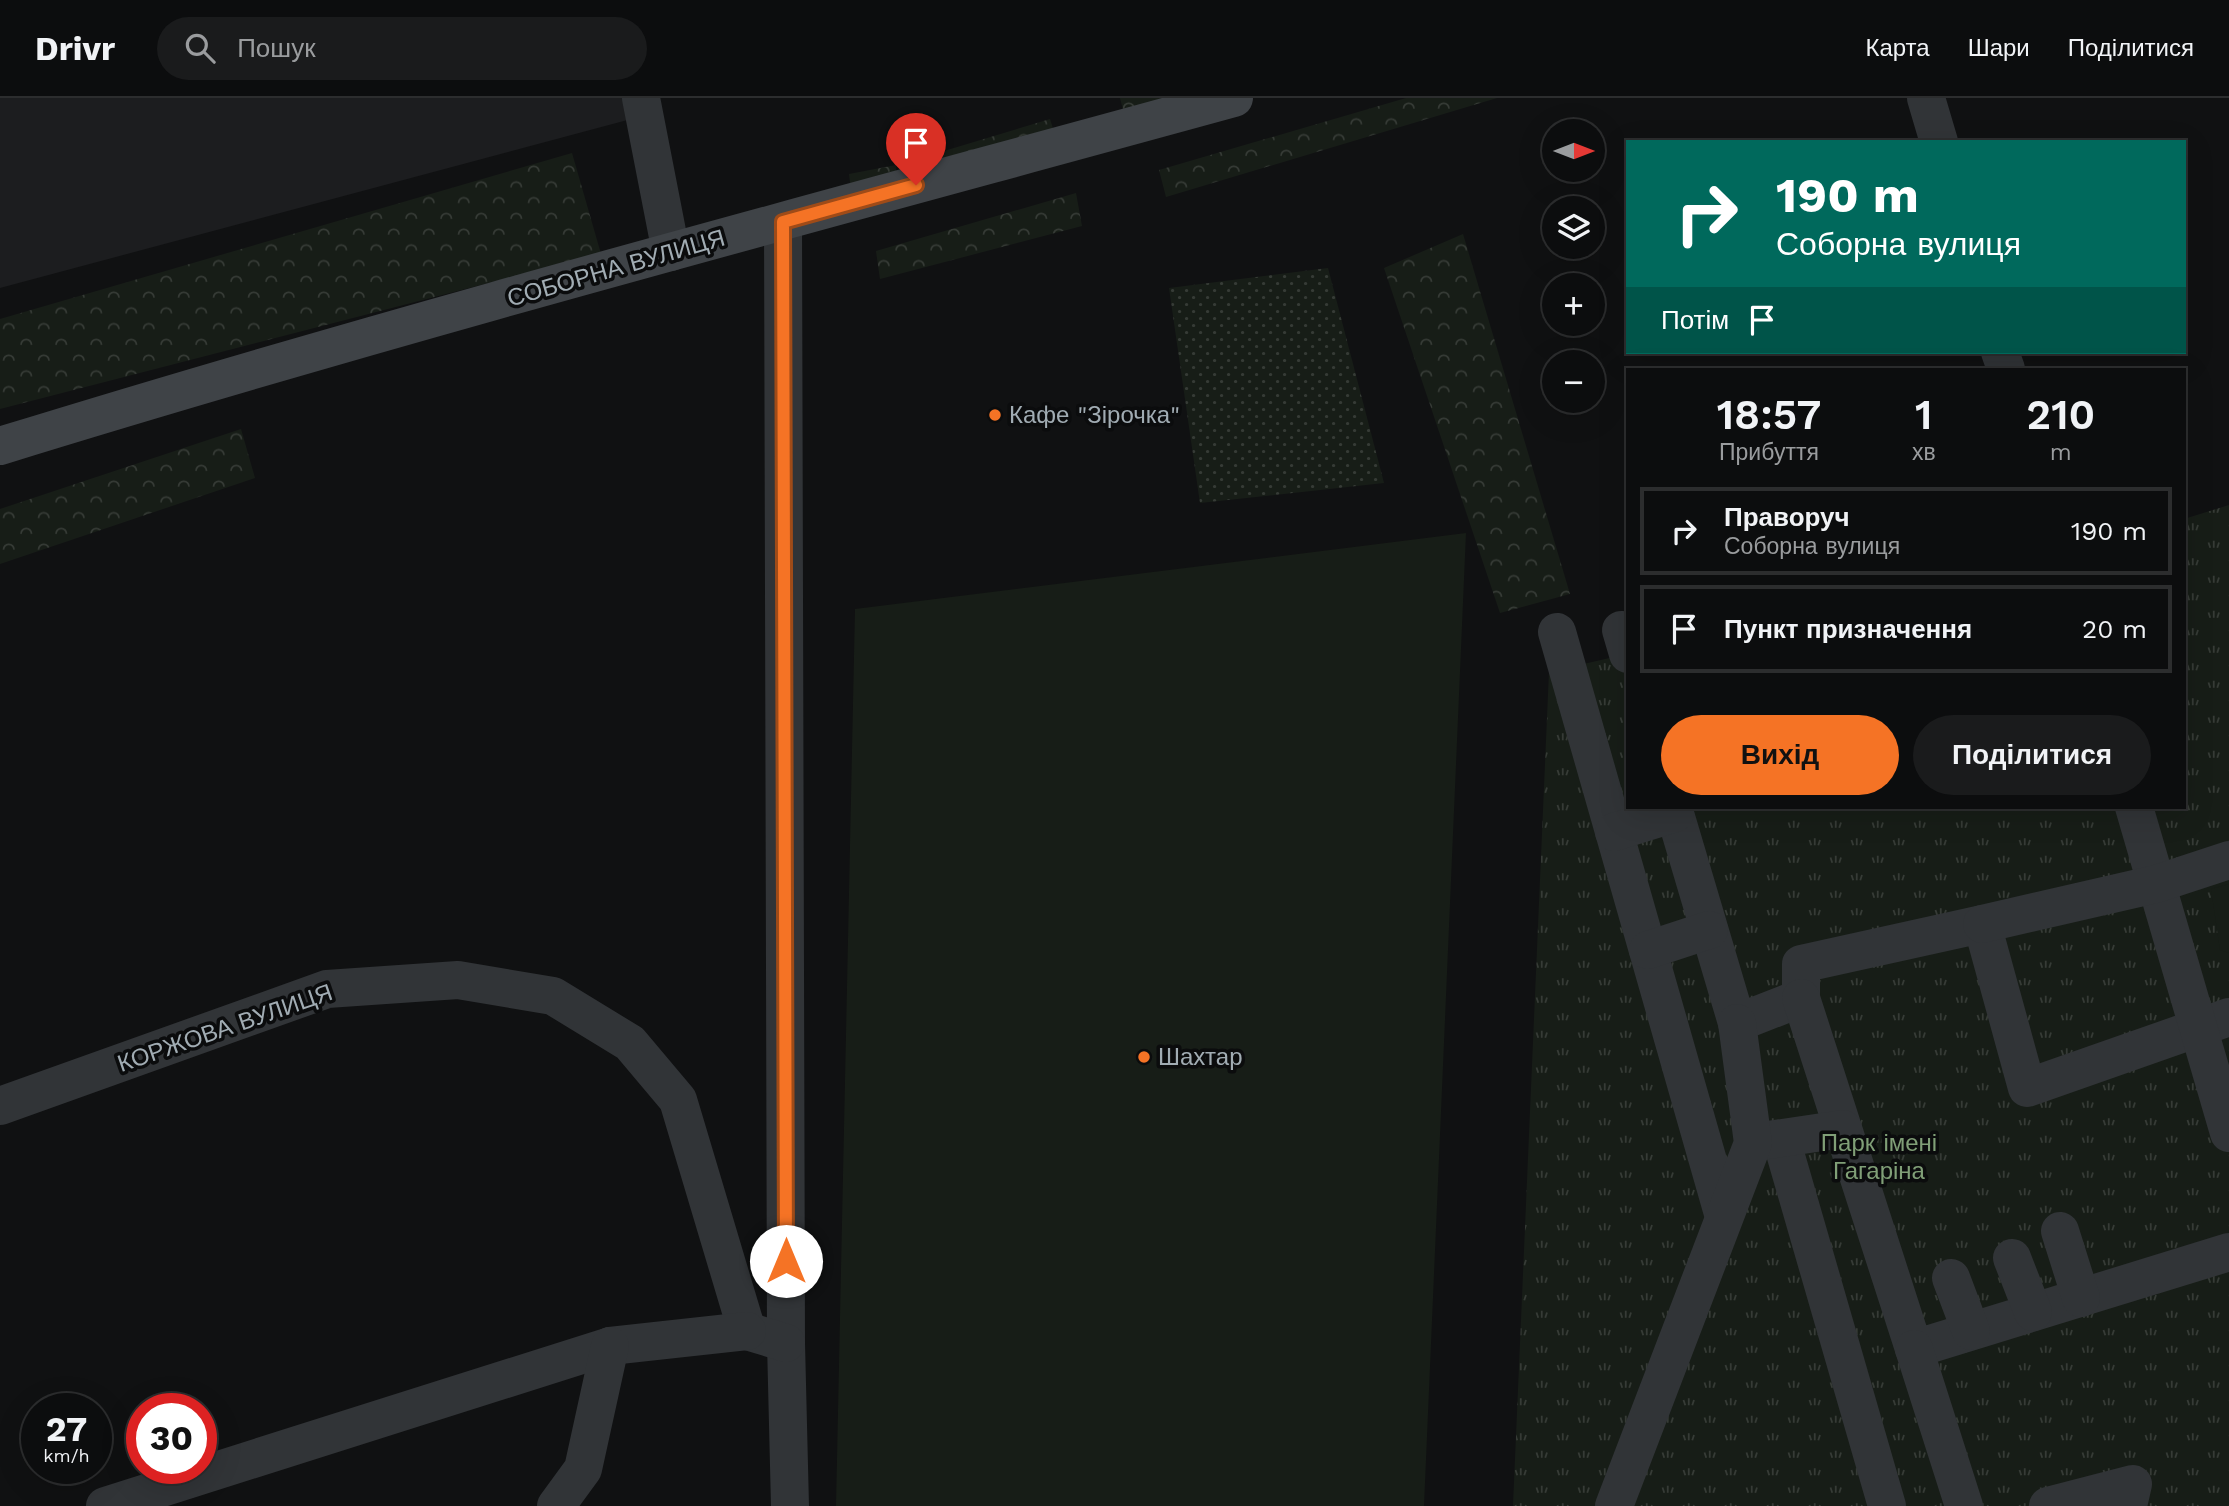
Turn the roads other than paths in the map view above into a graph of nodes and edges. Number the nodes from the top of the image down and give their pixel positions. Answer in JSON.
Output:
{"nodes":[{"id":1,"x":641,"y":98,"type":"edge"},
{"id":2,"x":1234,"y":98,"type":"edge"},
{"id":3,"x":1926,"y":98,"type":"edge"},
{"id":4,"x":1938,"y":140,"type":"edge"},
{"id":5,"x":783,"y":222,"type":"junction"},
{"id":6,"x":671,"y":252,"type":"junction"},
{"id":7,"x":0,"y":446,"type":"edge"},
{"id":8,"x":1557,"y":632,"type":"dead end"},
{"id":9,"x":2135,"y":809,"type":"edge"},
{"id":10,"x":1674,"y":810,"type":"edge"},
{"id":11,"x":1614,"y":832,"type":"junction"},
{"id":12,"x":2229,"y":860,"type":"edge"},
{"id":13,"x":2156,"y":884,"type":"junction"},
{"id":14,"x":1982,"y":924,"type":"junction"},
{"id":15,"x":1709,"y":930,"type":"junction"},
{"id":16,"x":1648,"y":950,"type":"junction"},
{"id":17,"x":1801,"y":998,"type":"junction"},
{"id":18,"x":2213,"y":1022,"type":"edge"},
{"id":19,"x":1737,"y":1023,"type":"junction"},
{"id":20,"x":0,"y":1106,"type":"edge"},
{"id":21,"x":1843,"y":1129,"type":"junction"},
{"id":22,"x":2229,"y":1133,"type":"edge"},
{"id":23,"x":1767,"y":1141,"type":"junction"},
{"id":24,"x":1724,"y":1217,"type":"junction"},
{"id":25,"x":2060,"y":1231,"type":"dead end"},
{"id":26,"x":2229,"y":1252,"type":"edge"},
{"id":27,"x":2012,"y":1258,"type":"dead end"},
{"id":28,"x":1951,"y":1278,"type":"dead end"},
{"id":29,"x":2081,"y":1298,"type":"junction"},
{"id":30,"x":2033,"y":1312,"type":"junction"},
{"id":31,"x":747,"y":1331,"type":"junction"},
{"id":32,"x":1971,"y":1331,"type":"junction"},
{"id":33,"x":786,"y":1343,"type":"junction"},
{"id":34,"x":610,"y":1346,"type":"junction"},
{"id":35,"x":1914,"y":1349,"type":"junction"},
{"id":36,"x":105,"y":1506,"type":"edge"},
{"id":37,"x":556,"y":1506,"type":"edge"},
{"id":38,"x":790,"y":1506,"type":"edge"},
{"id":39,"x":1614,"y":1506,"type":"edge"},
{"id":40,"x":1887,"y":1506,"type":"edge"},
{"id":41,"x":1964,"y":1506,"type":"edge"},
{"id":42,"x":2048,"y":1506,"type":"edge"},
{"id":43,"x":2128,"y":1506,"type":"edge"}],
"edges":[{"from":1,"to":6,"type":"street"},
{"from":2,"to":5,"type":"street","name":"СОБОРНА ВУЛИЦЯ"},
{"from":3,"to":4,"type":"street"},
{"from":5,"to":6,"type":"street","name":"СОБОРНА ВУЛИЦЯ"},
{"from":5,"to":33,"type":"street"},
{"from":6,"to":7,"type":"street","name":"СОБОРНА ВУЛИЦЯ"},
{"from":8,"to":11,"type":"street"},
{"from":9,"to":13,"type":"street"},
{"from":10,"to":11,"type":"street"},
{"from":10,"to":15,"type":"street"},
{"from":11,"to":16,"type":"street"},
{"from":12,"to":13,"type":"street"},
{"from":13,"to":14,"type":"street"},
{"from":13,"to":18,"type":"street"},
{"from":14,"to":17,"type":"street"},
{"from":14,"to":18,"type":"street"},
{"from":15,"to":16,"type":"street"},
{"from":15,"to":19,"type":"street"},
{"from":16,"to":24,"type":"street"},
{"from":17,"to":19,"type":"street"},
{"from":17,"to":21,"type":"street"},
{"from":18,"to":22,"type":"street"},
{"from":19,"to":23,"type":"street"},
{"from":20,"to":31,"type":"street","name":"КОРЖОВА ВУЛИЦЯ"},
{"from":21,"to":23,"type":"street"},
{"from":21,"to":35,"type":"street"},
{"from":23,"to":24,"type":"street"},
{"from":23,"to":40,"type":"street"},
{"from":24,"to":39,"type":"street"},
{"from":25,"to":29,"type":"street"},
{"from":26,"to":29,"type":"street"},
{"from":27,"to":30,"type":"street"},
{"from":28,"to":32,"type":"street"},
{"from":29,"to":30,"type":"street"},
{"from":30,"to":32,"type":"street"},
{"from":31,"to":33,"type":"street"},
{"from":31,"to":34,"type":"street"},
{"from":32,"to":35,"type":"street"},
{"from":33,"to":38,"type":"street"},
{"from":34,"to":36,"type":"street"},
{"from":34,"to":37,"type":"street"},
{"from":35,"to":41,"type":"street"},
{"from":42,"to":43,"type":"street"}]}
